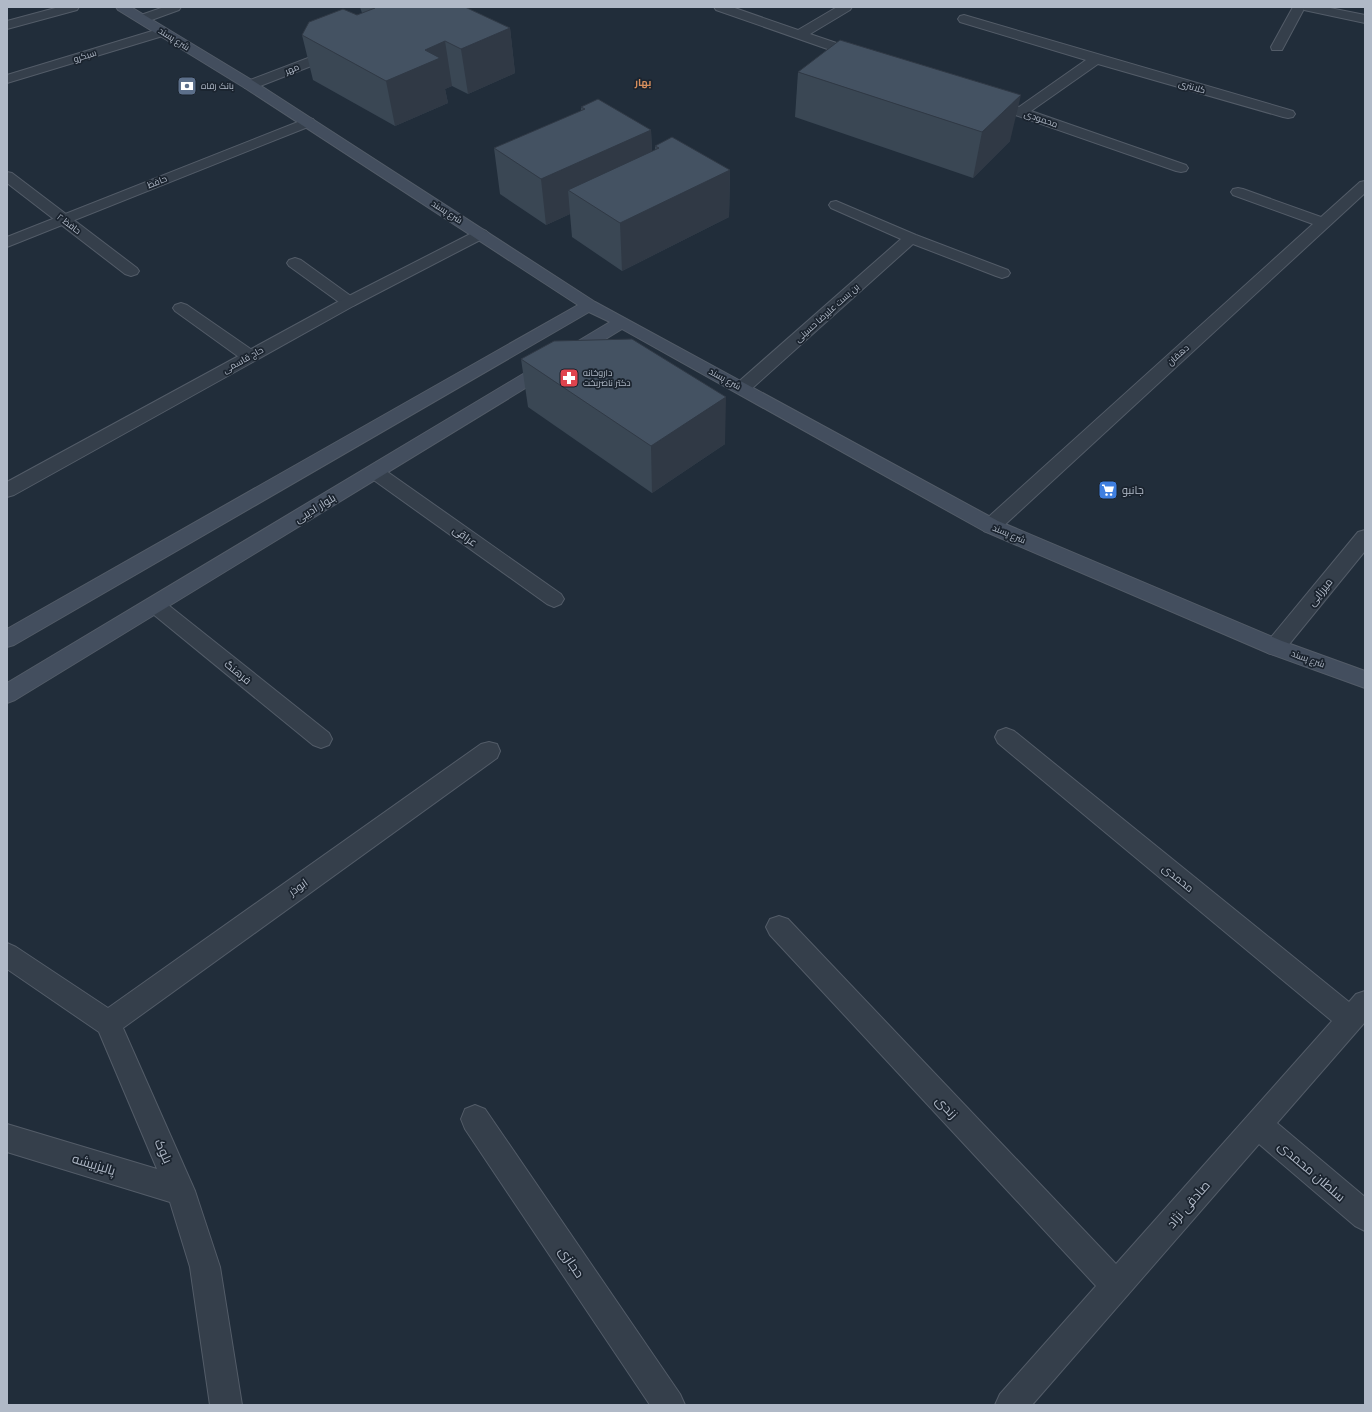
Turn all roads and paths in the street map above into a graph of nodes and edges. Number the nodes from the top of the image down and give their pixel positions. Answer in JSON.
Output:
{"nodes":[{"id":1,"x":73,"y":7,"type":"edge"},
{"id":2,"x":122,"y":7,"type":"edge"},
{"id":3,"x":174,"y":7,"type":"edge"},
{"id":4,"x":720,"y":7,"type":"edge"},
{"id":5,"x":846,"y":7,"type":"edge"},
{"id":6,"x":1299,"y":7,"type":"edge"},
{"id":7,"x":1308,"y":7,"type":"edge"},
{"id":8,"x":142,"y":19,"type":"junction"},
{"id":9,"x":964,"y":19,"type":"dead end"},
{"id":10,"x":1365,"y":19,"type":"edge"},
{"id":11,"x":7,"y":25,"type":"edge"},
{"id":12,"x":162,"y":32,"type":"junction"},
{"id":13,"x":799,"y":35,"type":"junction"},
{"id":14,"x":352,"y":45,"type":"edge"},
{"id":15,"x":1277,"y":47,"type":"dead end"},
{"id":16,"x":1096,"y":59,"type":"junction"},
{"id":17,"x":872,"y":60,"type":"edge"},
{"id":18,"x":7,"y":80,"type":"edge"},
{"id":19,"x":250,"y":86,"type":"junction"},
{"id":20,"x":976,"y":97,"type":"edge"},
{"id":21,"x":1020,"y":112,"type":"junction"},
{"id":22,"x":1288,"y":114,"type":"dead end"},
{"id":23,"x":308,"y":122,"type":"junction"},
{"id":24,"x":1181,"y":168,"type":"dead end"},
{"id":25,"x":7,"y":176,"type":"edge"},
{"id":26,"x":1365,"y":184,"type":"edge"},
{"id":27,"x":1238,"y":192,"type":"dead end"},
{"id":28,"x":836,"y":205,"type":"dead end"},
{"id":29,"x":63,"y":220,"type":"junction"},
{"id":30,"x":1323,"y":223,"type":"junction"},
{"id":31,"x":481,"y":234,"type":"junction"},
{"id":32,"x":911,"y":238,"type":"junction"},
{"id":33,"x":7,"y":242,"type":"edge"},
{"id":34,"x":296,"y":263,"type":"dead end"},
{"id":35,"x":131,"y":270,"type":"dead end"},
{"id":36,"x":1002,"y":273,"type":"dead end"},
{"id":37,"x":349,"y":302,"type":"junction"},
{"id":38,"x":589,"y":305,"type":"junction"},
{"id":39,"x":181,"y":308,"type":"dead end"},
{"id":40,"x":622,"y":322,"type":"junction"},
{"id":41,"x":249,"y":356,"type":"junction"},
{"id":42,"x":742,"y":388,"type":"junction"},
{"id":43,"x":375,"y":472,"type":"junction"},
{"id":44,"x":7,"y":490,"type":"edge"},
{"id":45,"x":992,"y":526,"type":"junction"},
{"id":46,"x":1365,"y":536,"type":"edge"},
{"id":47,"x":554,"y":599,"type":"dead end"},
{"id":48,"x":155,"y":605,"type":"junction"},
{"id":49,"x":7,"y":639,"type":"edge"},
{"id":50,"x":1275,"y":647,"type":"junction"},
{"id":51,"x":1365,"y":680,"type":"edge"},
{"id":52,"x":7,"y":694,"type":"edge"},
{"id":53,"x":1006,"y":737,"type":"dead end"},
{"id":54,"x":321,"y":739,"type":"dead end"},
{"id":55,"x":488,"y":751,"type":"dead end"},
{"id":56,"x":779,"y":927,"type":"dead end"},
{"id":57,"x":7,"y":954,"type":"edge"},
{"id":58,"x":1358,"y":1011,"type":"edge"},
{"id":59,"x":108,"y":1023,"type":"junction"},
{"id":60,"x":475,"y":1119,"type":"dead end"},
{"id":61,"x":1258,"y":1124,"type":"junction"},
{"id":62,"x":7,"y":1138,"type":"edge"},
{"id":63,"x":182,"y":1191,"type":"junction"},
{"id":64,"x":1365,"y":1216,"type":"edge"},
{"id":65,"x":1116,"y":1286,"type":"junction"},
{"id":66,"x":226,"y":1405,"type":"edge"},
{"id":67,"x":669,"y":1405,"type":"edge"},
{"id":68,"x":1011,"y":1405,"type":"edge"}],
"edges":[{"from":1,"to":11,"type":"street"},
{"from":2,"to":8,"type":"main road","name":"شرع پسند"},
{"from":3,"to":8,"type":"street"},
{"from":4,"to":13,"type":"street"},
{"from":5,"to":13,"type":"street"},
{"from":6,"to":15,"type":"street"},
{"from":7,"to":10,"type":"street"},
{"from":8,"to":12,"type":"main road","name":"شرع پسند"},
{"from":9,"to":16,"type":"street","name":"کلانتری"},
{"from":12,"to":18,"type":"street","name":"سبکرو"},
{"from":12,"to":19,"type":"main road","name":"شرع پسند"},
{"from":13,"to":17,"type":"street"},
{"from":14,"to":19,"type":"street","name":"مهر"},
{"from":16,"to":21,"type":"street"},
{"from":16,"to":22,"type":"street","name":"کلانتری"},
{"from":19,"to":23,"type":"main road","name":"شرع پسند"},
{"from":20,"to":21,"type":"street","name":"محمودی"},
{"from":21,"to":24,"type":"street","name":"محمودی"},
{"from":23,"to":29,"type":"street","name":"حافظ"},
{"from":23,"to":31,"type":"main road","name":"شرع پسند"},
{"from":25,"to":29,"type":"street","name":"۲ حافظ"},
{"from":26,"to":30,"type":"street","name":"دهقان"},
{"from":27,"to":30,"type":"street"},
{"from":28,"to":32,"type":"street"},
{"from":29,"to":33,"type":"street","name":"حافظ"},
{"from":29,"to":35,"type":"street","name":"۲ حافظ"},
{"from":30,"to":45,"type":"street","name":"دهقان"},
{"from":31,"to":37,"type":"street","name":"حاج قاسمی"},
{"from":31,"to":38,"type":"main road","name":"شرع پسند"},
{"from":32,"to":36,"type":"street"},
{"from":32,"to":42,"type":"street","name":"بن بست علیرضا حسینی"},
{"from":34,"to":37,"type":"street"},
{"from":37,"to":41,"type":"street","name":"حاج قاسمی"},
{"from":38,"to":40,"type":"main road","name":"شرع پسند"},
{"from":38,"to":49,"type":"main road"},
{"from":39,"to":41,"type":"street"},
{"from":40,"to":42,"type":"main road","name":"شرع پسند"},
{"from":40,"to":43,"type":"main road","name":"بلوار ادیبی"},
{"from":41,"to":44,"type":"street","name":"حاج قاسمی"},
{"from":42,"to":45,"type":"main road","name":"شرع پسند"},
{"from":43,"to":47,"type":"street","name":"عراقی"},
{"from":43,"to":48,"type":"main road","name":"بلوار ادیبی"},
{"from":45,"to":50,"type":"main road","name":"شرع پسند"},
{"from":46,"to":50,"type":"street","name":"میرزایی"},
{"from":48,"to":52,"type":"main road","name":"بلوار ادیبی"},
{"from":48,"to":54,"type":"street","name":"فرهنگ"},
{"from":50,"to":51,"type":"main road","name":"شرع پسند"},
{"from":53,"to":58,"type":"street","name":"محمدی"},
{"from":55,"to":59,"type":"street","name":"ابوذر"},
{"from":56,"to":65,"type":"street","name":"زندی"},
{"from":57,"to":59,"type":"street"},
{"from":58,"to":61,"type":"street","name":"صادقی نژاد"},
{"from":59,"to":63,"type":"street","name":"بلوک"},
{"from":60,"to":67,"type":"street","name":"حجازی"},
{"from":61,"to":64,"type":"street","name":"سلطان محمدی"},
{"from":61,"to":65,"type":"street","name":"صادقی نژاد"},
{"from":62,"to":63,"type":"street","name":"پالیزبیشه"},
{"from":63,"to":66,"type":"street","name":"بلوک"},
{"from":65,"to":68,"type":"street","name":"صادقی نژاد"}]}
